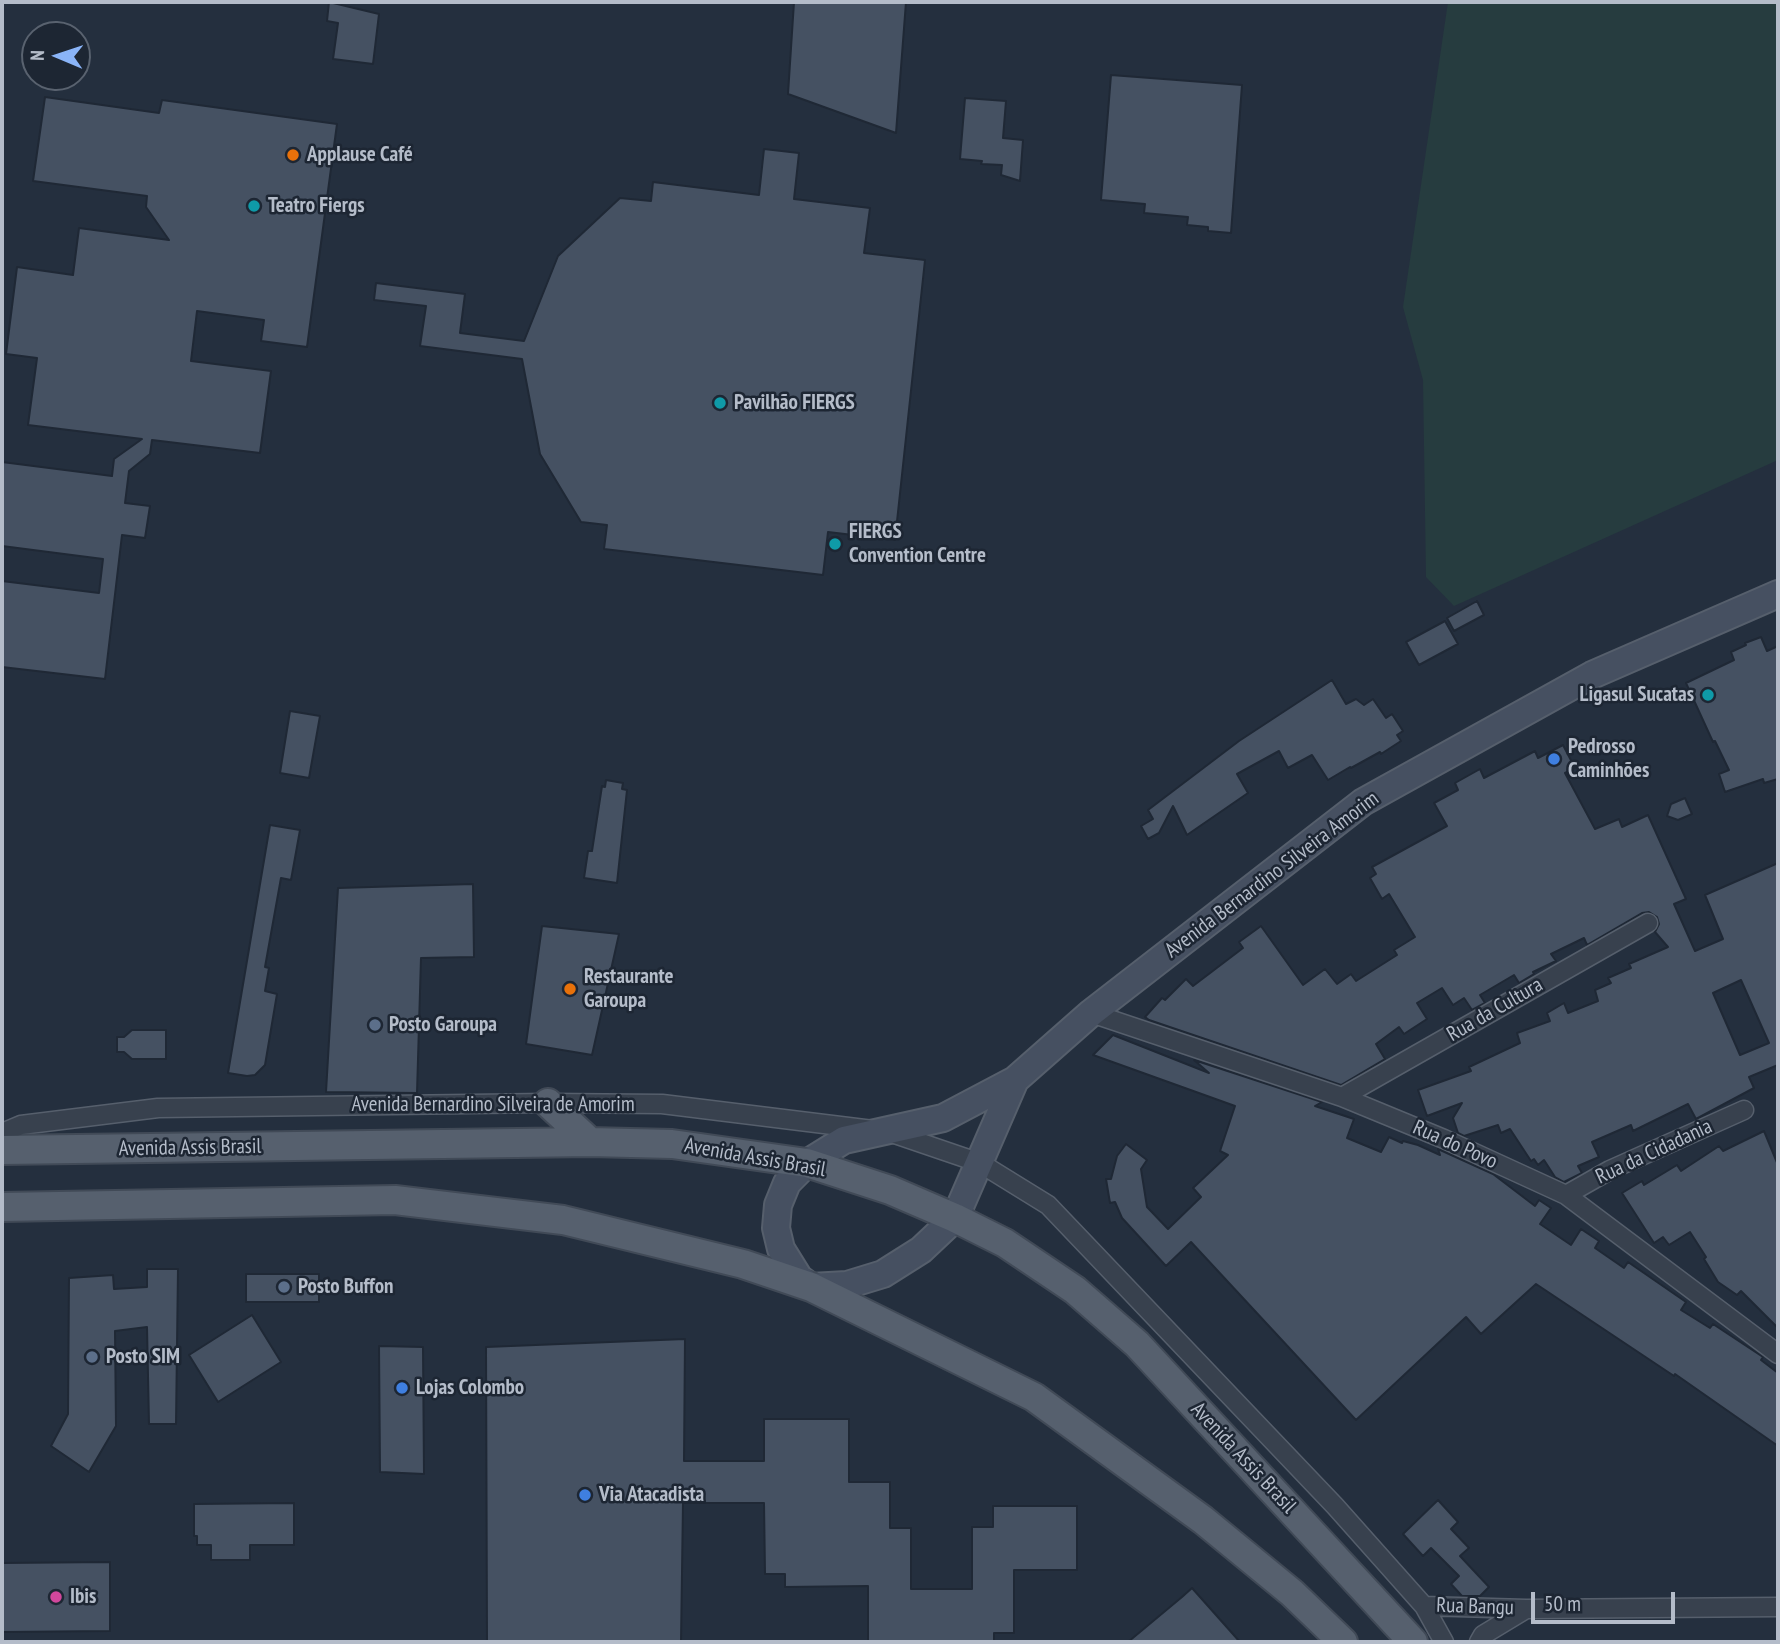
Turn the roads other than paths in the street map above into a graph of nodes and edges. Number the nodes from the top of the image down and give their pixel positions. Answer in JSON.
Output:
{"nodes":[{"id":1,"x":1778,"y":594,"type":"edge"},
{"id":2,"x":1648,"y":923,"type":"dead end"},
{"id":3,"x":1091,"y":1013,"type":"junction"},
{"id":4,"x":1015,"y":1080,"type":"junction"},
{"id":5,"x":1342,"y":1097,"type":"junction"},
{"id":6,"x":548,"y":1103,"type":"junction"},
{"id":7,"x":1744,"y":1110,"type":"dead end"},
{"id":8,"x":889,"y":1132,"type":"junction"},
{"id":9,"x":2,"y":1133,"type":"edge"},
{"id":10,"x":590,"y":1142,"type":"junction"},
{"id":11,"x":2,"y":1150,"type":"edge"},
{"id":12,"x":807,"y":1163,"type":"junction"},
{"id":13,"x":980,"y":1163,"type":"junction"},
{"id":14,"x":1566,"y":1195,"type":"junction"},
{"id":15,"x":2,"y":1207,"type":"edge"},
{"id":16,"x":955,"y":1218,"type":"junction"},
{"id":17,"x":811,"y":1287,"type":"junction"},
{"id":18,"x":1778,"y":1354,"type":"edge"},
{"id":19,"x":1423,"y":1606,"type":"junction"},
{"id":20,"x":1778,"y":1607,"type":"edge"},
{"id":21,"x":1526,"y":1609,"type":"junction"},
{"id":22,"x":1343,"y":1642,"type":"edge"},
{"id":23,"x":1413,"y":1642,"type":"edge"},
{"id":24,"x":1444,"y":1642,"type":"edge"},
{"id":25,"x":1479,"y":1642,"type":"edge"}],
"edges":[{"from":1,"to":3,"type":"main road","name":"Avenida Bernardino Silveira Amorim"},
{"from":2,"to":5,"type":"street","name":"Rua da Cultura"},
{"from":3,"to":4,"type":"main road","name":"Avenida Bernardino Silveira Amorim"},
{"from":3,"to":5,"type":"street","name":"Rua do Povo"},
{"from":4,"to":8,"type":"main road","name":"Avenida Bernardino Silveira Amorim"},
{"from":4,"to":13,"type":"main road","name":"Avenida Bernardino Silveira Amorim"},
{"from":5,"to":14,"type":"street","name":"Rua do Povo"},
{"from":6,"to":8,"type":"street","name":"Avenida Bernardino Silveira de Amorim"},
{"from":6,"to":9,"type":"street","name":"Avenida Bernardino Silveira de Amorim"},
{"from":6,"to":10,"type":"main road"},
{"from":7,"to":14,"type":"street","name":"Rua da Cidadania"},
{"from":8,"to":12,"type":"main road","name":"Avenida Bernardino Silveira Amorim"},
{"from":8,"to":13,"type":"street","name":"Avenida Bernardino Silveira de Amorim"},
{"from":10,"to":11,"type":"main road","name":"Avenida Assis Brasil"},
{"from":10,"to":12,"type":"main road","name":"Avenida Assis Brasil"},
{"from":12,"to":16,"type":"main road","name":"Avenida Assis Brasil"},
{"from":12,"to":17,"type":"main road","name":"Avenida Bernardino Silveira Amorim"},
{"from":13,"to":16,"type":"main road","name":"Avenida Bernardino Silveira Amorim"},
{"from":13,"to":19,"type":"street","name":"Avenida Bernardino Silveira de Amorim"},
{"from":14,"to":18,"type":"street","name":"Rua do Povo"},
{"from":15,"to":17,"type":"main road"},
{"from":16,"to":17,"type":"main road","name":"Avenida Bernardino Silveira Amorim"},
{"from":16,"to":23,"type":"main road","name":"Avenida Assis Brasil"},
{"from":17,"to":22,"type":"main road"},
{"from":19,"to":21,"type":"street","name":"Rua Bangu"},
{"from":19,"to":24,"type":"street","name":"Avenida Bernardino Silveira de Amorim"},
{"from":20,"to":21,"type":"street","name":"Rua Bangu"},
{"from":21,"to":25,"type":"street","name":"Rua Bangu"}]}
